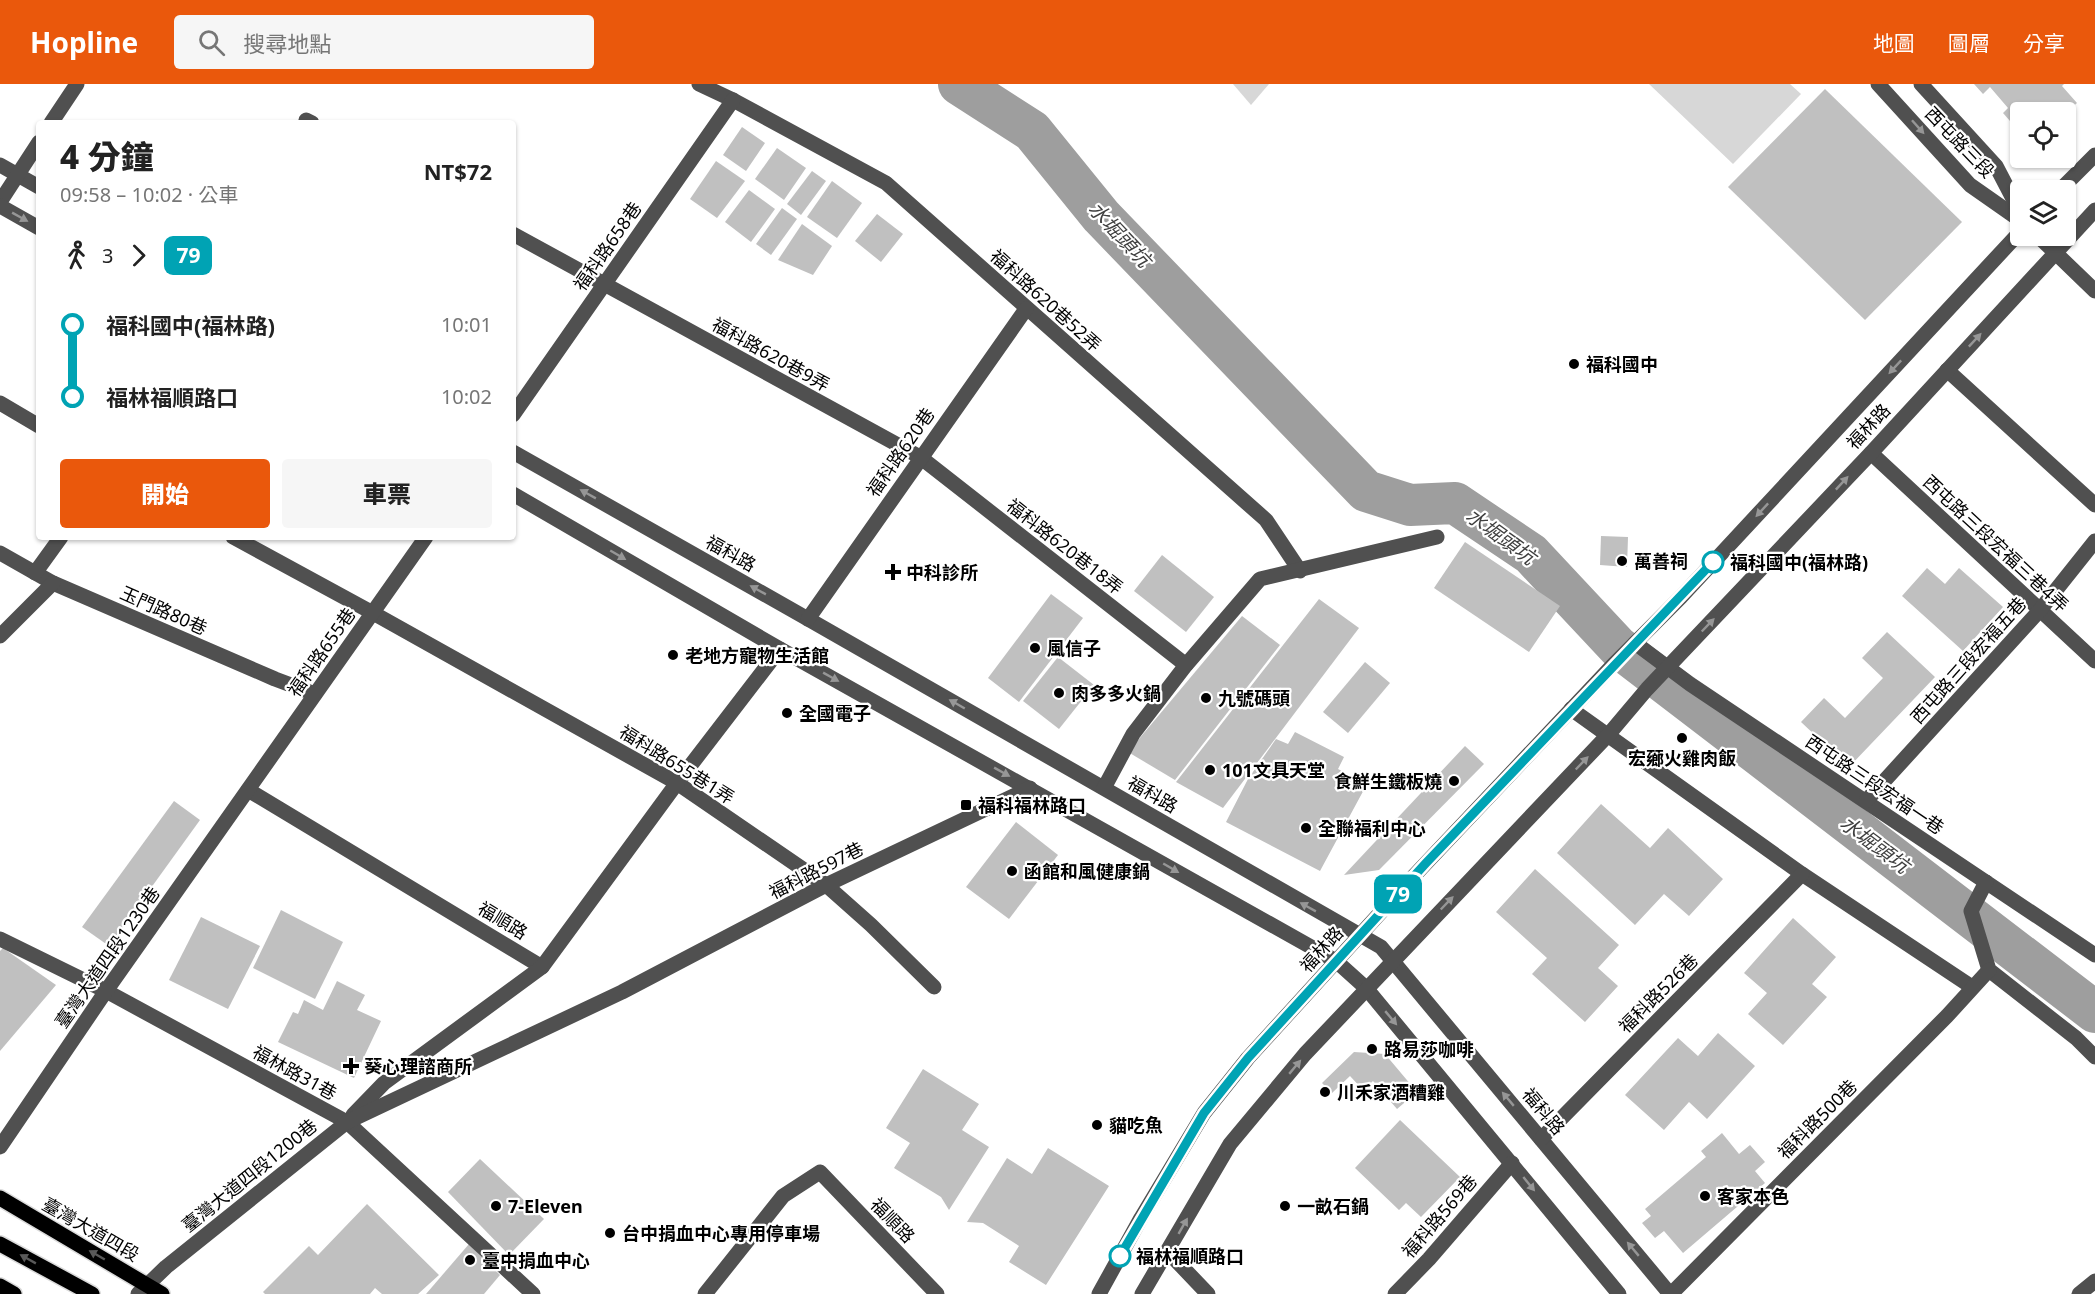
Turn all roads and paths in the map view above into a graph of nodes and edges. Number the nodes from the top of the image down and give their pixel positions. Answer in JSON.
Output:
{"nodes":[{"id":1,"x":77,"y":84,"type":"edge"},
{"id":2,"x":699,"y":84,"type":"edge"},
{"id":3,"x":1878,"y":84,"type":"edge"},
{"id":4,"x":1921,"y":84,"type":"edge"},
{"id":5,"x":733,"y":100,"type":"junction"},
{"id":6,"x":53,"y":120,"type":"edge"},
{"id":7,"x":36,"y":146,"type":"edge"},
{"id":8,"x":2095,"y":155,"type":"edge"},
{"id":9,"x":0,"y":165,"type":"edge"},
{"id":10,"x":17,"y":175,"type":"junction"},
{"id":11,"x":2070,"y":180,"type":"edge"},
{"id":12,"x":36,"y":185,"type":"edge"},
{"id":13,"x":2010,"y":193,"type":"edge"},
{"id":14,"x":0,"y":204,"type":"edge"},
{"id":15,"x":2095,"y":210,"type":"edge"},
{"id":16,"x":2010,"y":213,"type":"edge"},
{"id":17,"x":36,"y":226,"type":"edge"},
{"id":18,"x":516,"y":236,"type":"edge"},
{"id":19,"x":2010,"y":243,"type":"edge"},
{"id":20,"x":2048,"y":246,"type":"edge"},
{"id":21,"x":2055,"y":253,"type":"junction"},
{"id":22,"x":2092,"y":284,"type":"edge"},
{"id":23,"x":604,"y":285,"type":"junction"},
{"id":24,"x":1026,"y":309,"type":"junction"},
{"id":25,"x":1947,"y":370,"type":"junction"},
{"id":26,"x":0,"y":403,"type":"edge"},
{"id":27,"x":516,"y":411,"type":"edge"},
{"id":28,"x":36,"y":424,"type":"edge"},
{"id":29,"x":1871,"y":453,"type":"junction"},
{"id":30,"x":516,"y":454,"type":"edge"},
{"id":31,"x":920,"y":457,"type":"junction"},
{"id":32,"x":516,"y":496,"type":"edge"},
{"id":33,"x":2095,"y":505,"type":"edge"},
{"id":34,"x":1437,"y":537,"type":"dead end"},
{"id":35,"x":59,"y":540,"type":"edge"},
{"id":36,"x":239,"y":540,"type":"edge"},
{"id":37,"x":424,"y":540,"type":"edge"},
{"id":38,"x":2095,"y":541,"type":"edge"},
{"id":39,"x":0,"y":553,"type":"edge"},
{"id":40,"x":1300,"y":571,"type":"junction"},
{"id":41,"x":35,"y":573,"type":"junction"},
{"id":42,"x":52,"y":583,"type":"junction"},
{"id":43,"x":2040,"y":610,"type":"junction"},
{"id":44,"x":373,"y":613,"type":"junction"},
{"id":45,"x":808,"y":619,"type":"junction"},
{"id":46,"x":0,"y":636,"type":"edge"},
{"id":47,"x":1635,"y":643,"type":"junction"},
{"id":48,"x":780,"y":649,"type":"junction"},
{"id":49,"x":2095,"y":661,"type":"edge"},
{"id":50,"x":1186,"y":665,"type":"junction"},
{"id":51,"x":1667,"y":666,"type":"junction"},
{"id":52,"x":315,"y":694,"type":"junction"},
{"id":53,"x":1571,"y":709,"type":"junction"},
{"id":54,"x":1609,"y":734,"type":"junction"},
{"id":55,"x":677,"y":783,"type":"junction"},
{"id":56,"x":1029,"y":788,"type":"junction"},
{"id":57,"x":1104,"y":788,"type":"junction"},
{"id":58,"x":248,"y":790,"type":"junction"},
{"id":59,"x":1866,"y":801,"type":"junction"},
{"id":60,"x":1802,"y":874,"type":"junction"},
{"id":61,"x":1986,"y":882,"type":"junction"},
{"id":62,"x":826,"y":885,"type":"junction"},
{"id":63,"x":1359,"y":935,"type":"junction"},
{"id":64,"x":0,"y":939,"type":"edge"},
{"id":65,"x":2094,"y":952,"type":"edge"},
{"id":66,"x":1336,"y":961,"type":"junction"},
{"id":67,"x":1392,"y":961,"type":"junction"},
{"id":68,"x":542,"y":967,"type":"junction"},
{"id":69,"x":1989,"y":970,"type":"junction"},
{"id":70,"x":934,"y":987,"type":"dead end"},
{"id":71,"x":1972,"y":987,"type":"junction"},
{"id":72,"x":1366,"y":988,"type":"junction"},
{"id":73,"x":106,"y":991,"type":"junction"},
{"id":74,"x":622,"y":992,"type":"joint"},
{"id":75,"x":2095,"y":1057,"type":"edge"},
{"id":76,"x":347,"y":1122,"type":"junction"},
{"id":77,"x":1541,"y":1139,"type":"junction"},
{"id":78,"x":0,"y":1147,"type":"edge"},
{"id":79,"x":1512,"y":1163,"type":"junction"},
{"id":80,"x":0,"y":1198,"type":"edge"},
{"id":81,"x":0,"y":1244,"type":"edge"},
{"id":82,"x":1168,"y":1252,"type":"junction"},
{"id":83,"x":2095,"y":1281,"type":"edge"},
{"id":84,"x":0,"y":1286,"type":"edge"},
{"id":85,"x":143,"y":1289,"type":"edge"},
{"id":86,"x":14,"y":1294,"type":"edge"},
{"id":87,"x":92,"y":1294,"type":"edge"},
{"id":88,"x":162,"y":1294,"type":"edge"},
{"id":89,"x":533,"y":1294,"type":"edge"},
{"id":90,"x":705,"y":1294,"type":"edge"},
{"id":91,"x":937,"y":1294,"type":"edge"},
{"id":92,"x":1099,"y":1294,"type":"edge"},
{"id":93,"x":1142,"y":1294,"type":"edge"},
{"id":94,"x":1208,"y":1294,"type":"edge"},
{"id":95,"x":1395,"y":1294,"type":"edge"},
{"id":96,"x":1619,"y":1294,"type":"edge"},
{"id":97,"x":1670,"y":1294,"type":"edge"},
{"id":98,"x":2079,"y":1294,"type":"edge"}],
"edges":[{"from":1,"to":6,"type":"street"},
{"from":2,"to":5,"type":"street","name":"福科路620巷52弄"},
{"from":3,"to":16,"type":"street","name":"西屯路三段","one_way":true},
{"from":4,"to":13,"type":"street","name":"西屯路三段"},
{"from":5,"to":23,"type":"street","name":"福科路658巷"},
{"from":5,"to":24,"type":"street","name":"福科路620巷52弄"},
{"from":7,"to":10,"type":"street"},
{"from":8,"to":11,"type":"street"},
{"from":9,"to":10,"type":"street"},
{"from":10,"to":12,"type":"street"},
{"from":10,"to":14,"type":"street"},
{"from":14,"to":17,"type":"street","one_way":true},
{"from":15,"to":21,"type":"street","name":"福林路"},
{"from":18,"to":23,"type":"street","name":"福科路620巷9弄"},
{"from":19,"to":47,"type":"street","name":"福林路","one_way":true},
{"from":20,"to":21,"type":"street"},
{"from":21,"to":22,"type":"street"},
{"from":25,"to":21,"type":"street","name":"福林路","one_way":true},
{"from":23,"to":27,"type":"street","name":"福科路658巷"},
{"from":23,"to":31,"type":"street","name":"福科路620巷9弄"},
{"from":24,"to":31,"type":"street","name":"福科路620巷"},
{"from":24,"to":40,"type":"street","name":"福科路620巷52弄"},
{"from":25,"to":29,"type":"street","name":"福林路"},
{"from":25,"to":33,"type":"street"},
{"from":26,"to":28,"type":"street"},
{"from":29,"to":43,"type":"street","name":"西屯路三段宏福三巷4弄"},
{"from":51,"to":29,"type":"street","name":"福林路","one_way":true},
{"from":45,"to":30,"type":"street","name":"福科路","one_way":true},
{"from":31,"to":45,"type":"street","name":"福科路620巷"},
{"from":31,"to":50,"type":"street","name":"福科路620巷18弄"},
{"from":32,"to":48,"type":"street","one_way":true},
{"from":34,"to":40,"type":"street"},
{"from":35,"to":41,"type":"street"},
{"from":36,"to":44,"type":"street","name":"福科路655巷1弄"},
{"from":37,"to":44,"type":"street","name":"福科路655巷"},
{"from":38,"to":43,"type":"street","name":"西屯路三段宏福五巷"},
{"from":39,"to":41,"type":"street","name":"玉門路80巷"},
{"from":40,"to":50,"type":"street"},
{"from":41,"to":42,"type":"street","name":"玉門路80巷"},
{"from":42,"to":46,"type":"street"},
{"from":42,"to":52,"type":"street","name":"玉門路80巷"},
{"from":43,"to":49,"type":"street","name":"西屯路三段宏福三巷4弄"},
{"from":43,"to":59,"type":"street","name":"西屯路三段宏福五巷"},
{"from":44,"to":52,"type":"street","name":"福科路655巷"},
{"from":44,"to":55,"type":"street","name":"福科路655巷1弄"},
{"from":57,"to":45,"type":"street","name":"福科路","one_way":true},
{"from":47,"to":51,"type":"street","name":"西屯路三段宏福一巷"},
{"from":47,"to":53,"type":"street","name":"福林路"},
{"from":48,"to":55,"type":"street"},
{"from":48,"to":56,"type":"street","one_way":true},
{"from":50,"to":57,"type":"street"},
{"from":51,"to":54,"type":"street","name":"福林路"},
{"from":51,"to":59,"type":"street","name":"西屯路三段宏福一巷"},
{"from":52,"to":58,"type":"street","name":"福科路655巷"},
{"from":53,"to":54,"type":"street"},
{"from":53,"to":63,"type":"street","name":"福林路"},
{"from":54,"to":60,"type":"street"},
{"from":67,"to":54,"type":"street","one_way":true},
{"from":55,"to":62,"type":"street","name":"福科路655巷1弄"},
{"from":55,"to":68,"type":"street"},
{"from":56,"to":62,"type":"street","name":"福科路597巷"},
{"from":56,"to":66,"type":"street","one_way":true},
{"from":63,"to":57,"type":"street","name":"福科路","one_way":true},
{"from":58,"to":68,"type":"street","name":"福順路"},
{"from":58,"to":73,"type":"street","name":"臺灣大道四段1230巷"},
{"from":59,"to":61,"type":"street","name":"西屯路三段宏福一巷"},
{"from":60,"to":71,"type":"street"},
{"from":60,"to":77,"type":"street","name":"福科路526巷"},
{"from":61,"to":65,"type":"street","name":"西屯路三段宏福一巷"},
{"from":61,"to":69,"type":"street"},
{"from":62,"to":70,"type":"street","name":"福科路655巷1弄"},
{"from":62,"to":74,"type":"street","name":"福科路597巷"},
{"from":63,"to":66,"type":"street","name":"福林路"},
{"from":63,"to":67,"type":"street","name":"福科路"},
{"from":64,"to":73,"type":"street","name":"福林路31巷"},
{"from":66,"to":72,"type":"street"},
{"from":66,"to":92,"type":"street","name":"福林路"},
{"from":67,"to":72,"type":"street"},
{"from":77,"to":67,"type":"street","name":"福科路","one_way":true},
{"from":68,"to":76,"type":"street"},
{"from":69,"to":71,"type":"street","name":"福科路500巷"},
{"from":69,"to":75,"type":"street"},
{"from":71,"to":97,"type":"street","name":"福科路500巷"},
{"from":72,"to":79,"type":"street","one_way":true},
{"from":82,"to":72,"type":"street","one_way":true},
{"from":73,"to":76,"type":"street","name":"福林路31巷"},
{"from":73,"to":78,"type":"street","name":"臺灣大道四段1230巷"},
{"from":74,"to":76,"type":"street","name":"臺灣大道四段1200巷"},
{"from":76,"to":85,"type":"street","name":"臺灣大道四段1200巷"},
{"from":76,"to":89,"type":"street","name":"福林路31巷"},
{"from":97,"to":77,"type":"street","name":"福科路","one_way":true},
{"from":79,"to":95,"type":"street","name":"福科路569巷"},
{"from":79,"to":96,"type":"street","one_way":true},
{"from":85,"to":80,"type":"main road","name":"臺灣大道四段","one_way":true},
{"from":87,"to":81,"type":"main road","one_way":true},
{"from":82,"to":93,"type":"street"},
{"from":82,"to":94,"type":"street"},
{"from":83,"to":98,"type":"street"},
{"from":84,"to":86,"type":"main road"},
{"from":85,"to":88,"type":"main road","name":"臺灣大道四段"},
{"from":90,"to":91,"type":"street","name":"福順路"}]}
